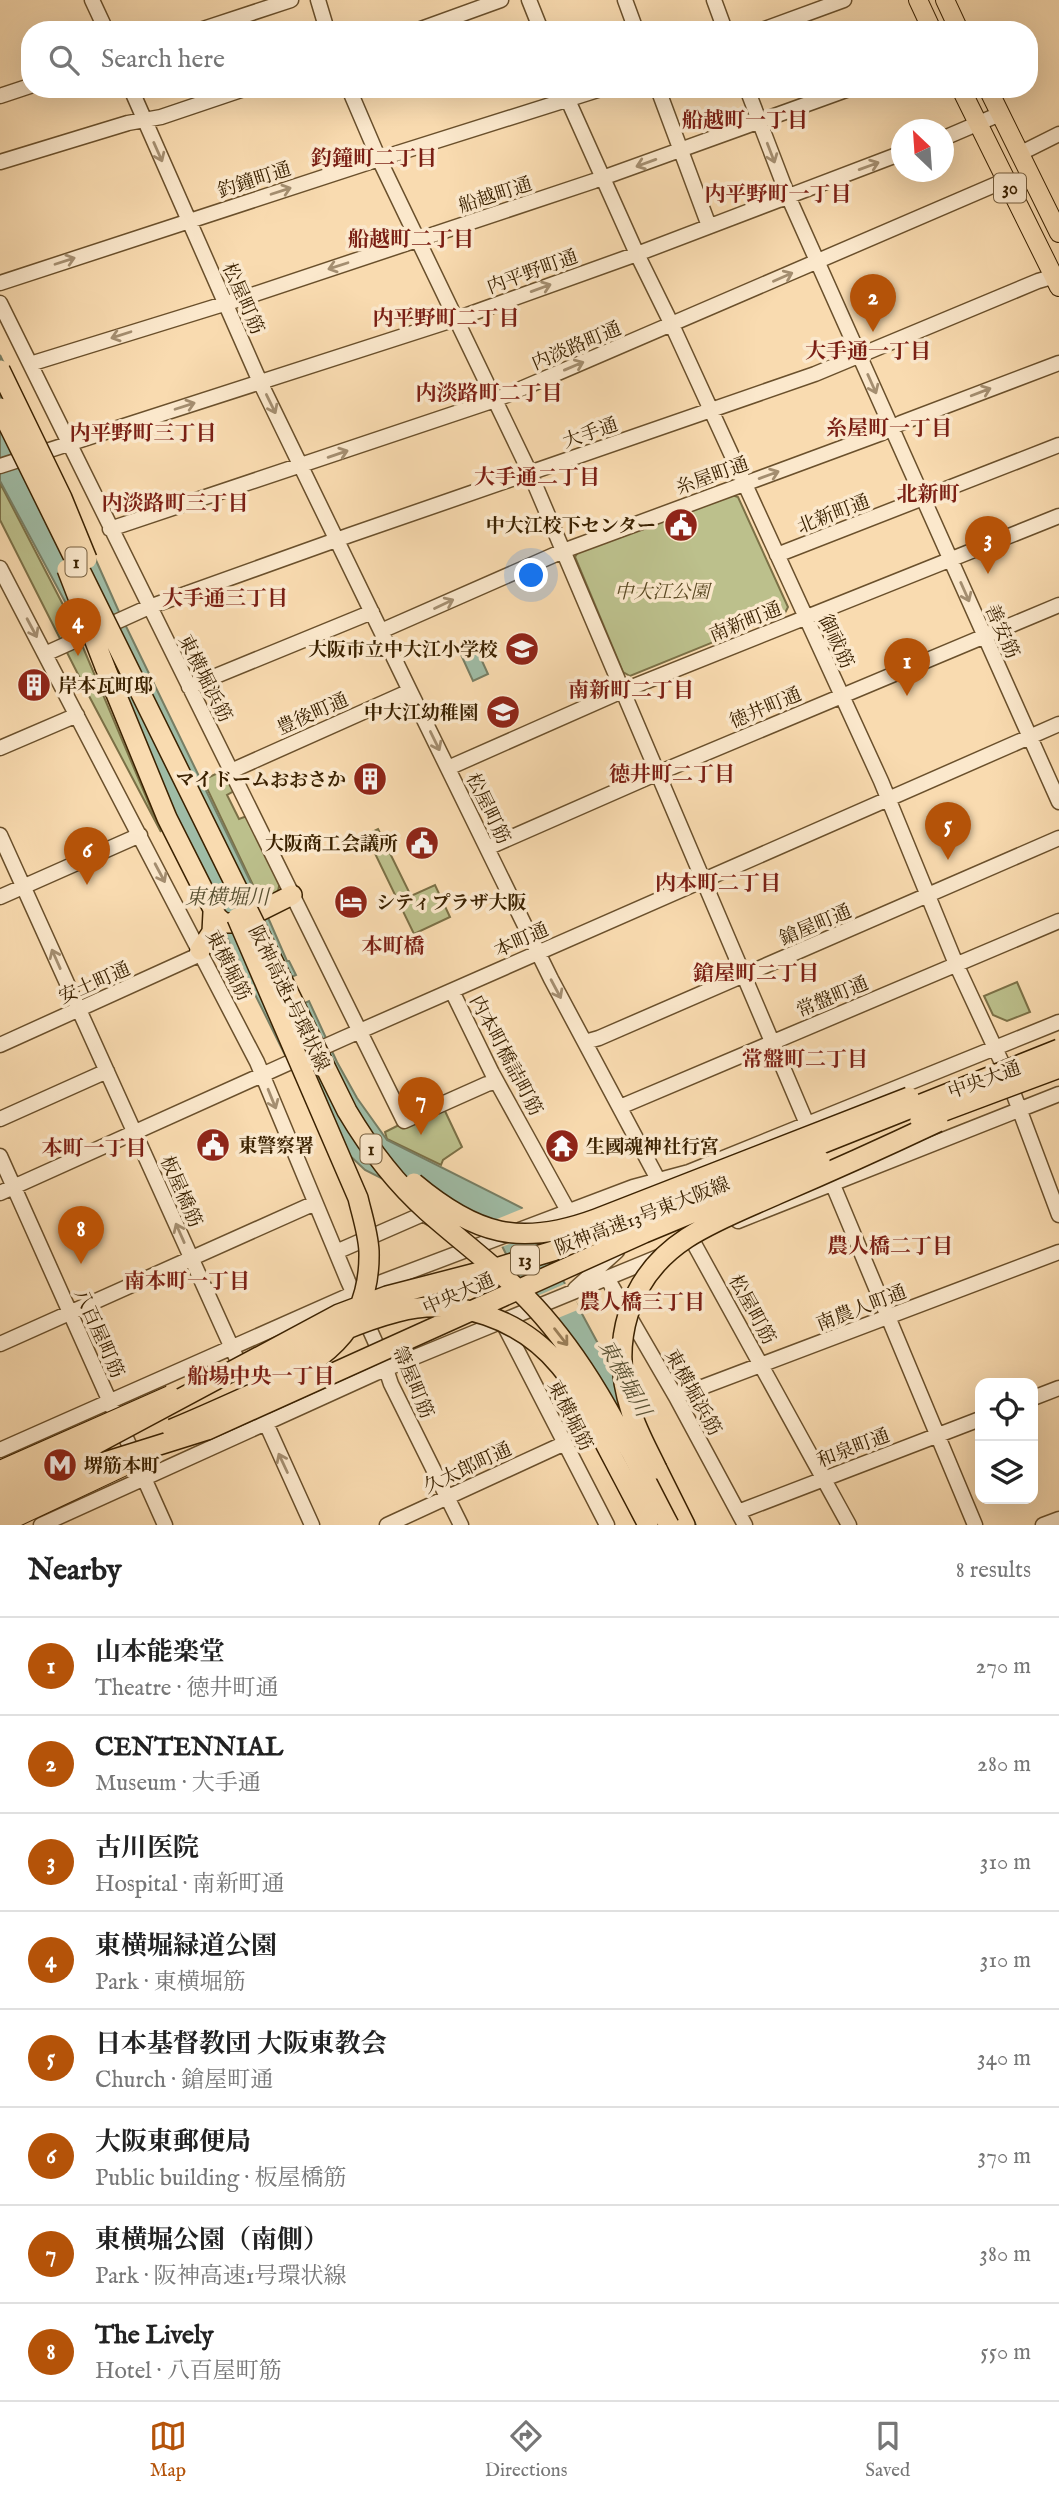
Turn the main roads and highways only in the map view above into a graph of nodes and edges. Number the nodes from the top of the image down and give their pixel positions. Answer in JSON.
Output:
{"nodes":[{"id":1,"x":918,"y":0,"type":"edge"},
{"id":2,"x":945,"y":0,"type":"edge"},
{"id":3,"x":928,"y":21,"type":"edge"},
{"id":4,"x":955,"y":21,"type":"edge"},
{"id":5,"x":965,"y":98,"type":"edge"},
{"id":6,"x":992,"y":98,"type":"edge"},
{"id":7,"x":1059,"y":233,"type":"edge"},
{"id":8,"x":1057,"y":280,"type":"edge"},
{"id":9,"x":0,"y":370,"type":"edge"},
{"id":10,"x":0,"y":408,"type":"edge"},
{"id":11,"x":18,"y":444,"type":"junction"},
{"id":12,"x":124,"y":659,"type":"junction"},
{"id":13,"x":152,"y":716,"type":"junction"},
{"id":14,"x":284,"y":900,"type":"road end"},
{"id":15,"x":213,"y":912,"type":"junction"},
{"id":16,"x":203,"y":946,"type":"road end"},
{"id":17,"x":1059,"y":1046,"type":"edge"},
{"id":18,"x":1027,"y":1062,"type":"junction"},
{"id":19,"x":1059,"y":1068,"type":"edge"},
{"id":20,"x":1059,"y":1074,"type":"edge"},
{"id":21,"x":337,"y":1093,"type":"junction"},
{"id":22,"x":989,"y":1096,"type":"junction"},
{"id":23,"x":91,"y":1457,"type":"junction"},
{"id":24,"x":0,"y":1470,"type":"edge"},
{"id":25,"x":0,"y":1486,"type":"edge"},
{"id":26,"x":0,"y":1507,"type":"edge"},
{"id":27,"x":0,"y":1525,"type":"edge"},
{"id":28,"x":19,"y":1525,"type":"edge"},
{"id":29,"x":648,"y":1525,"type":"edge"},
{"id":30,"x":668,"y":1525,"type":"edge"},
{"id":31,"x":685,"y":1525,"type":"edge"}],
"edges":[{"from":1,"to":3,"type":"main road"},
{"from":2,"to":4,"type":"main road"},
{"from":5,"to":8,"type":"main road","number":"30"},
{"from":6,"to":7,"type":"main road","number":"30"},
{"from":9,"to":12,"type":"highway","bridge":true},
{"from":10,"to":11,"type":"highway","name":"阪神高速1号環状線","number":"1","bridge":true},
{"from":11,"to":12,"type":"highway","name":"阪神高速1号環状線","number":"1","bridge":true},
{"from":11,"to":15,"type":"highway","bridge":true},
{"from":12,"to":13,"type":"highway","name":"阪神高速1号環状線","number":"1","bridge":true},
{"from":13,"to":21,"type":"highway","name":"阪神高速1号環状線","number":"1","bridge":true},
{"from":13,"to":23,"type":"highway","number":"13","bridge":true},
{"from":14,"to":15,"type":"highway","bridge":true},
{"from":15,"to":16,"type":"highway"},
{"from":17,"to":18,"type":"highway","name":"阪神高速13号東大阪線","number":"13","bridge":true},
{"from":17,"to":24,"type":"main road","name":"中央大通","bridge":true},
{"from":18,"to":21,"type":"highway","number":"13","bridge":true},
{"from":18,"to":23,"type":"highway","name":"阪神高速13号東大阪線","number":"13","bridge":true},
{"from":19,"to":22,"type":"highway","name":"阪神高速13号東大阪線","number":"13","bridge":true},
{"from":20,"to":27,"type":"main road","name":"中央大通","bridge":true},
{"from":21,"to":30,"type":"highway","name":"阪神高速1号環状線","number":"1","one_way":true,"bridge":true},
{"from":22,"to":23,"type":"highway","name":"阪神高速13号東大阪線","number":"13","bridge":true},
{"from":22,"to":31,"type":"highway","bridge":true},
{"from":23,"to":25,"type":"highway","name":"阪神高速13号東大阪線","number":"13","bridge":true},
{"from":23,"to":26,"type":"highway","name":"阪神高速13号東大阪線","number":"13","bridge":true},
{"from":23,"to":29,"type":"highway","bridge":true},
{"from":25,"to":28,"type":"main road"}]}
